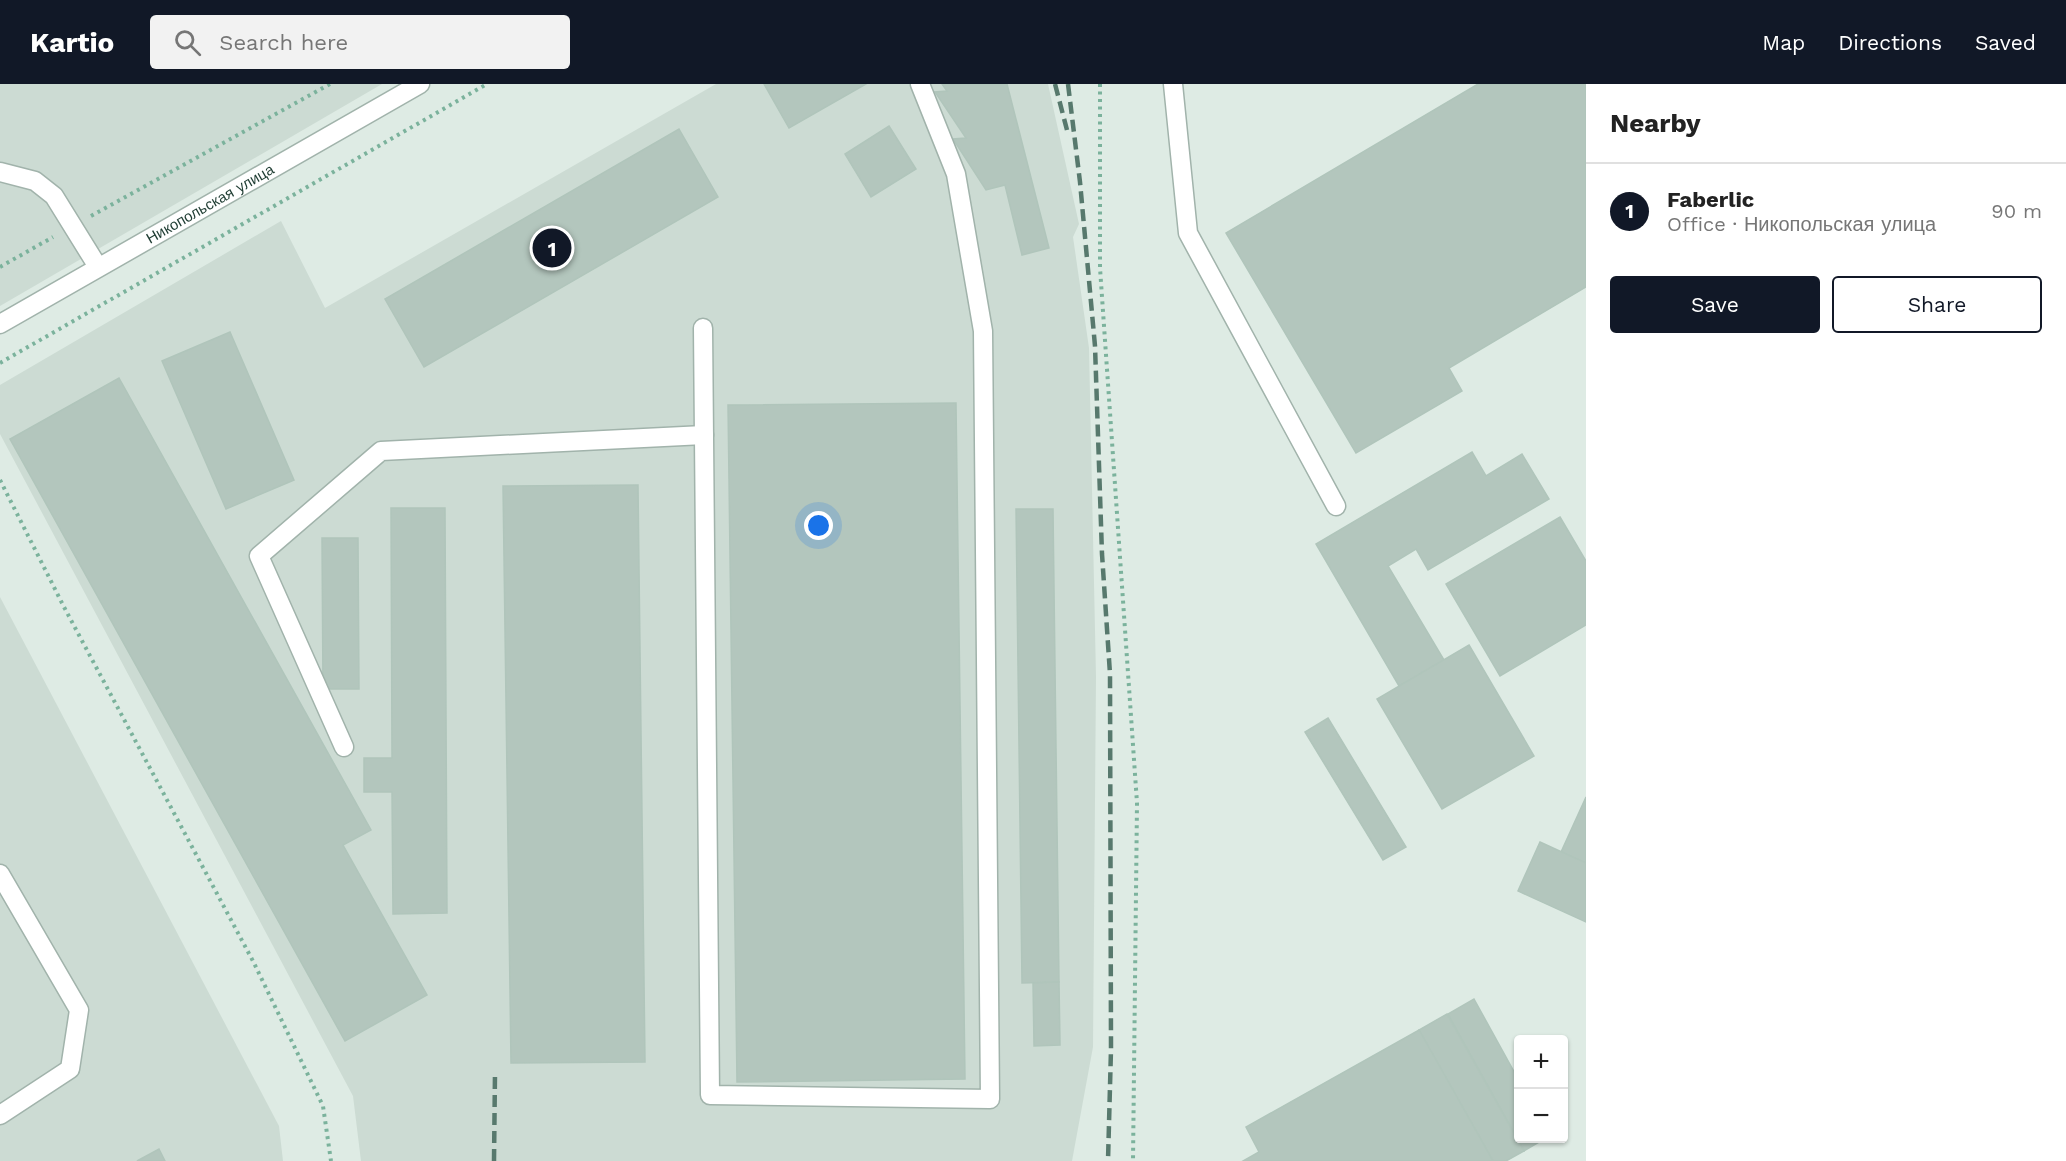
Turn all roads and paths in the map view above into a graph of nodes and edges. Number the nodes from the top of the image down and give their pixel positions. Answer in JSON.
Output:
{"nodes":[{"id":1,"x":330,"y":84,"type":"edge"},
{"id":2,"x":419,"y":84,"type":"edge"},
{"id":3,"x":487,"y":84,"type":"edge"},
{"id":4,"x":920,"y":84,"type":"edge"},
{"id":5,"x":1100,"y":84,"type":"edge"},
{"id":6,"x":1173,"y":84,"type":"edge"},
{"id":7,"x":0,"y":172,"type":"edge"},
{"id":8,"x":74,"y":226,"type":"junction"},
{"id":9,"x":0,"y":267,"type":"edge"},
{"id":10,"x":98,"y":267,"type":"junction"},
{"id":11,"x":0,"y":324,"type":"edge"},
{"id":12,"x":704,"y":328,"type":"dead end"},
{"id":13,"x":0,"y":363,"type":"edge"},
{"id":14,"x":704,"y":435,"type":"junction"},
{"id":15,"x":0,"y":480,"type":"edge"},
{"id":16,"x":1336,"y":506,"type":"dead end"},
{"id":17,"x":344,"y":747,"type":"dead end"},
{"id":18,"x":0,"y":874,"type":"edge"},
{"id":19,"x":0,"y":1115,"type":"edge"},
{"id":20,"x":331,"y":1161,"type":"edge"},
{"id":21,"x":1133,"y":1161,"type":"edge"}],
"edges":[{"from":1,"to":8,"type":"path"},
{"from":2,"to":10,"type":"street","name":"Никопольская улица"},
{"from":3,"to":13,"type":"path"},
{"from":4,"to":14,"type":"street"},
{"from":5,"to":21,"type":"path"},
{"from":6,"to":16,"type":"street"},
{"from":7,"to":8,"type":"street"},
{"from":8,"to":9,"type":"path"},
{"from":8,"to":10,"type":"street"},
{"from":10,"to":11,"type":"street","name":"Никопольская улица"},
{"from":12,"to":14,"type":"street"},
{"from":14,"to":17,"type":"street"},
{"from":15,"to":20,"type":"path"},
{"from":18,"to":19,"type":"street"}]}
